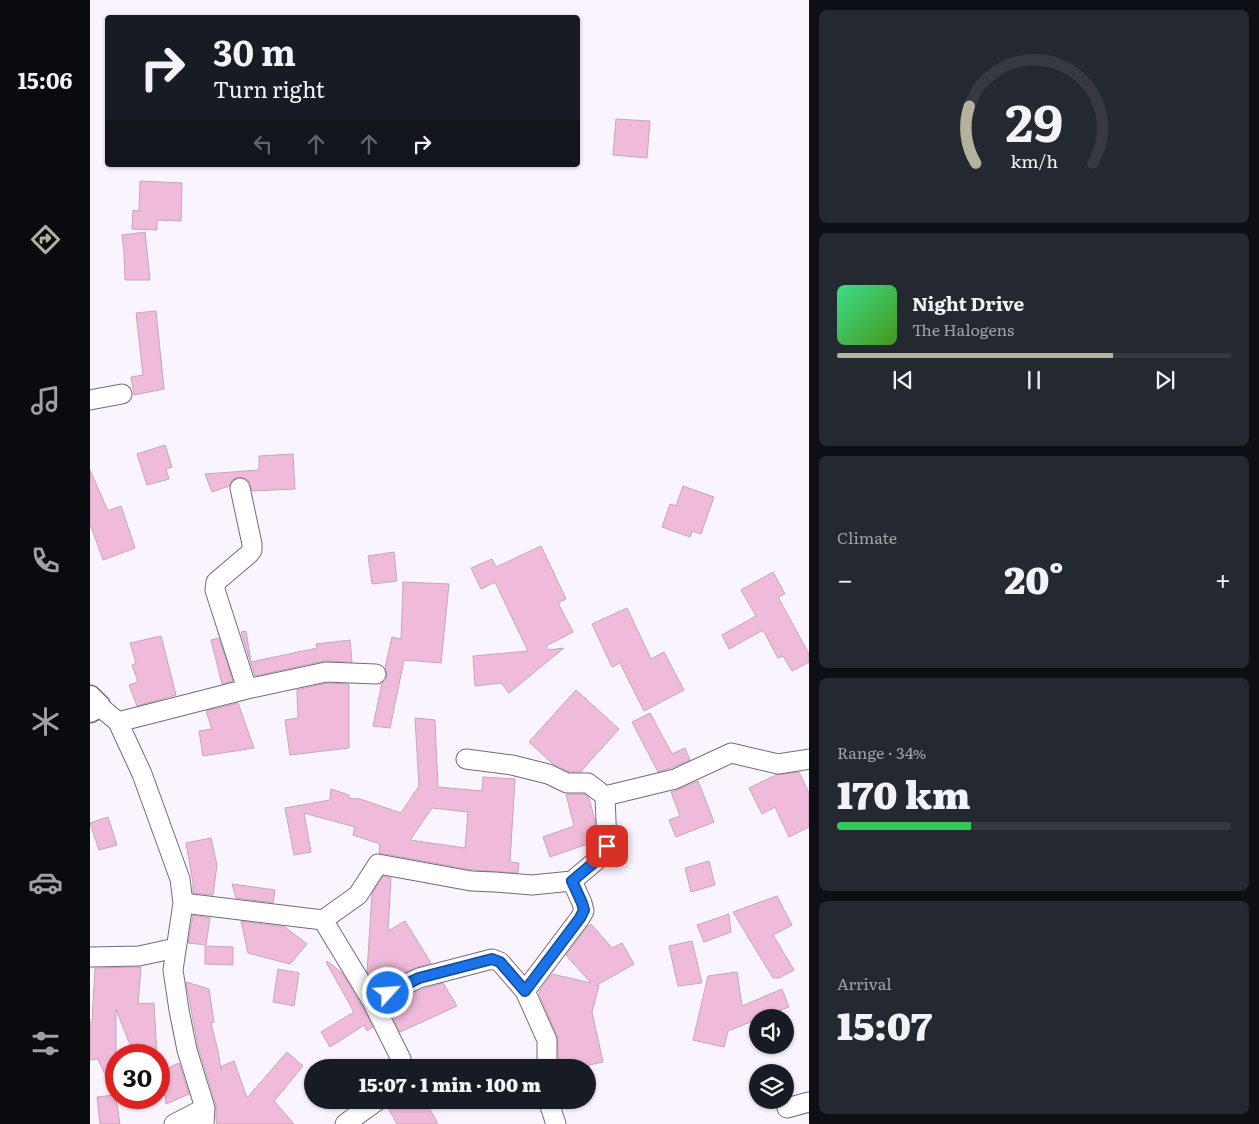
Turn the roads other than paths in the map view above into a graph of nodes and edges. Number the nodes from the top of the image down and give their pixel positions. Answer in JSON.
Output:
{"nodes":[{"id":1,"x":122,"y":394,"type":"dead end"},
{"id":2,"x":90,"y":400,"type":"edge"},
{"id":3,"x":240,"y":488,"type":"dead end"},
{"id":4,"x":376,"y":674,"type":"dead end"},
{"id":5,"x":247,"y":689,"type":"junction"},
{"id":6,"x":93,"y":705,"type":"edge"},
{"id":7,"x":118,"y":722,"type":"junction"},
{"id":8,"x":466,"y":759,"type":"dead end"},
{"id":9,"x":809,"y":759,"type":"edge"},
{"id":10,"x":605,"y":796,"type":"junction"},
{"id":11,"x":572,"y":881,"type":"junction"},
{"id":12,"x":183,"y":903,"type":"junction"},
{"id":13,"x":322,"y":920,"type":"junction"},
{"id":14,"x":176,"y":948,"type":"junction"},
{"id":15,"x":90,"y":958,"type":"edge"},
{"id":16,"x":525,"y":991,"type":"junction"},
{"id":17,"x":372,"y":1001,"type":"junction"},
{"id":18,"x":401,"y":1059,"type":"edge"},
{"id":19,"x":548,"y":1059,"type":"edge"},
{"id":20,"x":809,"y":1102,"type":"edge"},
{"id":21,"x":794,"y":1106,"type":"edge"},
{"id":22,"x":366,"y":1109,"type":"edge"},
{"id":23,"x":551,"y":1109,"type":"edge"},
{"id":24,"x":204,"y":1116,"type":"edge"},
{"id":25,"x":174,"y":1124,"type":"edge"},
{"id":26,"x":345,"y":1124,"type":"edge"},
{"id":27,"x":556,"y":1124,"type":"edge"}],
"edges":[{"from":1,"to":2,"type":"street"},
{"from":3,"to":5,"type":"street"},
{"from":4,"to":5,"type":"street"},
{"from":5,"to":7,"type":"street"},
{"from":6,"to":7,"type":"street"},
{"from":7,"to":12,"type":"street"},
{"from":8,"to":10,"type":"street"},
{"from":9,"to":10,"type":"street"},
{"from":10,"to":11,"type":"street"},
{"from":11,"to":13,"type":"street"},
{"from":11,"to":16,"type":"street"},
{"from":12,"to":13,"type":"street"},
{"from":12,"to":14,"type":"street"},
{"from":13,"to":17,"type":"street"},
{"from":14,"to":15,"type":"street"},
{"from":14,"to":24,"type":"street"},
{"from":16,"to":17,"type":"street"},
{"from":16,"to":19,"type":"street"},
{"from":17,"to":18,"type":"street"},
{"from":20,"to":21,"type":"street"},
{"from":22,"to":26,"type":"street"},
{"from":23,"to":27,"type":"street"},
{"from":24,"to":25,"type":"street"}]}
